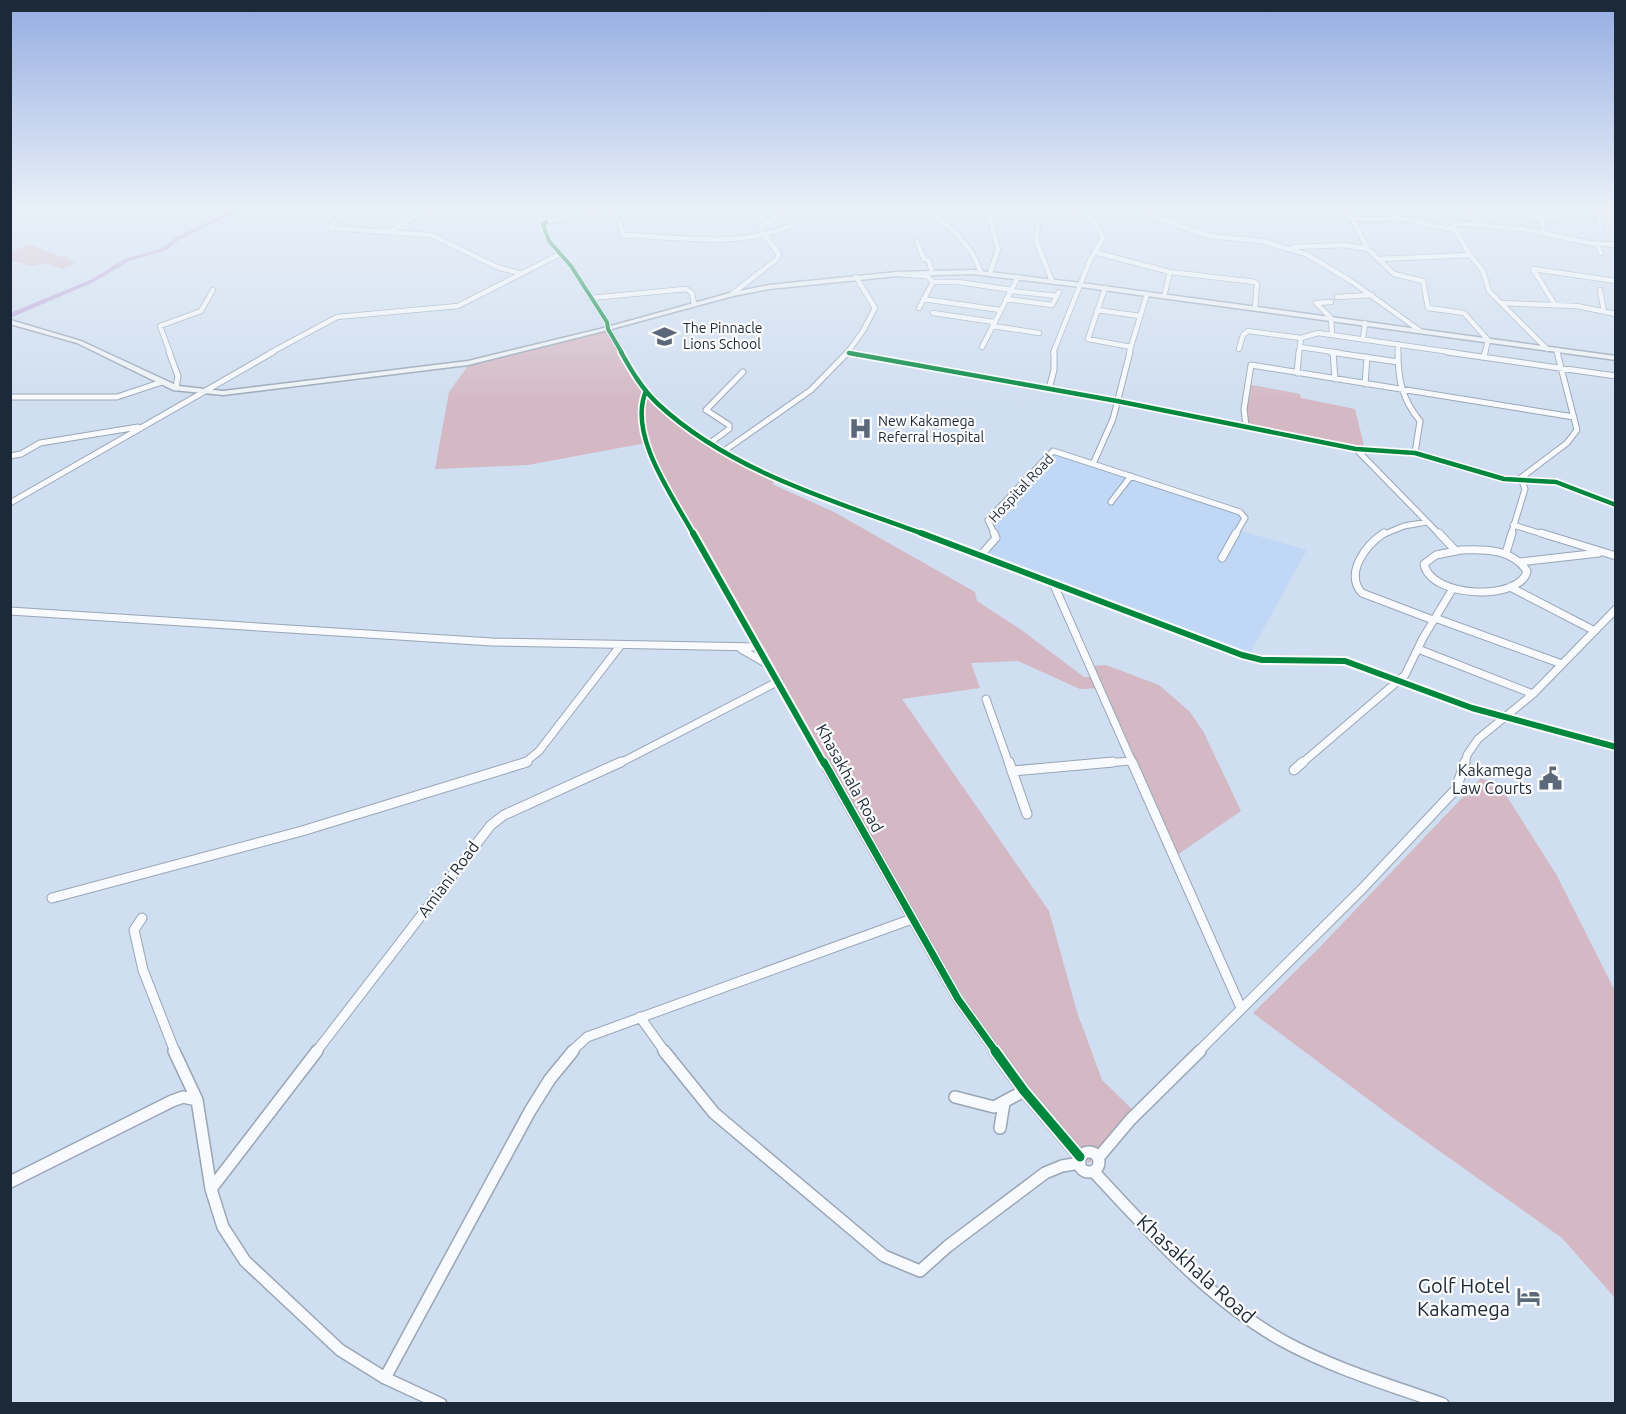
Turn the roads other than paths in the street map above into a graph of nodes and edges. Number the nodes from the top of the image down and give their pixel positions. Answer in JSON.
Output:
{"nodes":[{"id":1,"x":522,"y":274,"type":"edge"},
{"id":2,"x":576,"y":274,"type":"edge"},
{"id":3,"x":758,"y":274,"type":"edge"},
{"id":4,"x":897,"y":274,"type":"joint"},
{"id":5,"x":997,"y":274,"type":"edge"},
{"id":6,"x":1049,"y":274,"type":"edge"},
{"id":7,"x":1086,"y":274,"type":"edge"},
{"id":8,"x":1170,"y":274,"type":"edge"},
{"id":9,"x":1187,"y":274,"type":"edge"},
{"id":10,"x":1340,"y":274,"type":"edge"},
{"id":11,"x":1395,"y":274,"type":"edge"},
{"id":12,"x":1484,"y":274,"type":"edge"},
{"id":13,"x":1536,"y":274,"type":"edge"},
{"id":14,"x":1567,"y":274,"type":"edge"},
{"id":15,"x":856,"y":277,"type":"junction"},
{"id":16,"x":1018,"y":277,"type":"junction"},
{"id":17,"x":1052,"y":281,"type":"junction"},
{"id":18,"x":1616,"y":281,"type":"edge"},
{"id":19,"x":933,"y":282,"type":"junction"},
{"id":20,"x":1082,"y":285,"type":"junction"},
{"id":21,"x":1105,"y":288,"type":"junction"},
{"id":22,"x":213,"y":290,"type":"dead end"},
{"id":23,"x":1012,"y":290,"type":"junction"},
{"id":24,"x":1600,"y":290,"type":"dead end"},
{"id":25,"x":732,"y":294,"type":"junction"},
{"id":26,"x":1148,"y":294,"type":"junction"},
{"id":27,"x":1372,"y":295,"type":"junction"},
{"id":28,"x":1164,"y":296,"type":"junction"},
{"id":29,"x":1337,"y":297,"type":"dead end"},
{"id":30,"x":591,"y":298,"type":"junction"},
{"id":31,"x":923,"y":299,"type":"junction"},
{"id":32,"x":1006,"y":299,"type":"junction"},
{"id":33,"x":1331,"y":302,"type":"dead end"},
{"id":34,"x":1501,"y":303,"type":"junction"},
{"id":35,"x":694,"y":304,"type":"junction"},
{"id":36,"x":1555,"y":305,"type":"junction"},
{"id":37,"x":919,"y":308,"type":"dead end"},
{"id":38,"x":1255,"y":308,"type":"junction"},
{"id":39,"x":1000,"y":310,"type":"junction"},
{"id":40,"x":1097,"y":310,"type":"junction"},
{"id":41,"x":1604,"y":312,"type":"junction"},
{"id":42,"x":933,"y":313,"type":"dead end"},
{"id":43,"x":1616,"y":314,"type":"edge"},
{"id":44,"x":1140,"y":316,"type":"junction"},
{"id":45,"x":1331,"y":318,"type":"junction"},
{"id":46,"x":11,"y":322,"type":"edge"},
{"id":47,"x":1365,"y":323,"type":"junction"},
{"id":48,"x":993,"y":324,"type":"junction"},
{"id":49,"x":608,"y":329,"type":"junction"},
{"id":50,"x":1419,"y":330,"type":"junction"},
{"id":51,"x":1039,"y":333,"type":"dead end"},
{"id":52,"x":1332,"y":334,"type":"junction"},
{"id":53,"x":1301,"y":338,"type":"junction"},
{"id":54,"x":1363,"y":339,"type":"junction"},
{"id":55,"x":1488,"y":340,"type":"junction"},
{"id":56,"x":1398,"y":344,"type":"junction"},
{"id":57,"x":1131,"y":346,"type":"junction"},
{"id":58,"x":1300,"y":346,"type":"junction"},
{"id":59,"x":982,"y":347,"type":"dead end"},
{"id":60,"x":1239,"y":349,"type":"dead end"},
{"id":61,"x":1547,"y":349,"type":"junction"},
{"id":62,"x":1557,"y":350,"type":"junction"},
{"id":63,"x":1332,"y":351,"type":"junction"},
{"id":64,"x":849,"y":353,"type":"junction"},
{"id":65,"x":1484,"y":356,"type":"junction"},
{"id":66,"x":1367,"y":357,"type":"junction"},
{"id":67,"x":1616,"y":358,"type":"edge"},
{"id":68,"x":1398,"y":362,"type":"junction"},
{"id":69,"x":1563,"y":368,"type":"junction"},
{"id":70,"x":743,"y":372,"type":"dead end"},
{"id":71,"x":1297,"y":372,"type":"junction"},
{"id":72,"x":1616,"y":376,"type":"edge"},
{"id":73,"x":1335,"y":379,"type":"junction"},
{"id":74,"x":162,"y":382,"type":"junction"},
{"id":75,"x":1365,"y":384,"type":"junction"},
{"id":76,"x":176,"y":388,"type":"junction"},
{"id":77,"x":1049,"y":389,"type":"junction"},
{"id":78,"x":1399,"y":389,"type":"junction"},
{"id":79,"x":646,"y":391,"type":"junction"},
{"id":80,"x":204,"y":393,"type":"junction"},
{"id":81,"x":10,"y":397,"type":"edge"},
{"id":82,"x":1117,"y":401,"type":"junction"},
{"id":83,"x":1574,"y":417,"type":"junction"},
{"id":84,"x":145,"y":426,"type":"junction"},
{"id":85,"x":1245,"y":426,"type":"junction"},
{"id":86,"x":710,"y":443,"type":"junction"},
{"id":87,"x":1356,"y":449,"type":"junction"},
{"id":88,"x":724,"y":451,"type":"junction"},
{"id":89,"x":1415,"y":453,"type":"junction"},
{"id":90,"x":10,"y":456,"type":"edge"},
{"id":91,"x":1093,"y":464,"type":"junction"},
{"id":92,"x":1131,"y":476,"type":"junction"},
{"id":93,"x":1519,"y":481,"type":"junction"},
{"id":94,"x":1111,"y":502,"type":"dead end"},
{"id":95,"x":10,"y":503,"type":"edge"},
{"id":96,"x":1616,"y":505,"type":"edge"},
{"id":97,"x":1427,"y":522,"type":"junction"},
{"id":98,"x":1513,"y":525,"type":"junction"},
{"id":99,"x":1456,"y":551,"type":"junction"},
{"id":100,"x":1604,"y":552,"type":"junction"},
{"id":101,"x":1506,"y":553,"type":"junction"},
{"id":102,"x":980,"y":556,"type":"junction"},
{"id":103,"x":1616,"y":556,"type":"edge"},
{"id":104,"x":1222,"y":558,"type":"dead end"},
{"id":105,"x":1520,"y":562,"type":"junction"},
{"id":106,"x":1053,"y":583,"type":"junction"},
{"id":107,"x":1510,"y":587,"type":"junction"},
{"id":108,"x":1452,"y":590,"type":"junction"},
{"id":109,"x":1616,"y":609,"type":"edge"},
{"id":110,"x":10,"y":611,"type":"edge"},
{"id":111,"x":1434,"y":619,"type":"junction"},
{"id":112,"x":1595,"y":631,"type":"junction"},
{"id":113,"x":620,"y":646,"type":"junction"},
{"id":114,"x":758,"y":647,"type":"junction"},
{"id":115,"x":739,"y":649,"type":"junction"},
{"id":116,"x":1418,"y":649,"type":"junction"},
{"id":117,"x":1562,"y":664,"type":"junction"},
{"id":118,"x":769,"y":666,"type":"junction"},
{"id":119,"x":1398,"y":680,"type":"junction"},
{"id":120,"x":779,"y":681,"type":"junction"},
{"id":121,"x":1533,"y":694,"type":"junction"},
{"id":122,"x":986,"y":699,"type":"dead end"},
{"id":123,"x":1505,"y":717,"type":"junction"},
{"id":124,"x":1616,"y":747,"type":"edge"},
{"id":125,"x":1130,"y":761,"type":"junction"},
{"id":126,"x":1293,"y":770,"type":"dead end"},
{"id":127,"x":1012,"y":771,"type":"junction"},
{"id":128,"x":1027,"y":814,"type":"dead end"},
{"id":129,"x":52,"y":898,"type":"dead end"},
{"id":130,"x":142,"y":918,"type":"dead end"},
{"id":131,"x":912,"y":919,"type":"junction"},
{"id":132,"x":1241,"y":1008,"type":"junction"},
{"id":133,"x":640,"y":1017,"type":"junction"},
{"id":134,"x":1024,"y":1091,"type":"junction"},
{"id":135,"x":955,"y":1097,"type":"dead end"},
{"id":136,"x":197,"y":1100,"type":"junction"},
{"id":137,"x":1004,"y":1102,"type":"junction"},
{"id":138,"x":1000,"y":1128,"type":"dead end"},
{"id":139,"x":1098,"y":1158,"type":"junction"},
{"id":140,"x":1080,"y":1160,"type":"junction"},
{"id":141,"x":1094,"y":1172,"type":"junction"},
{"id":142,"x":10,"y":1182,"type":"edge"},
{"id":143,"x":211,"y":1190,"type":"junction"},
{"id":144,"x":385,"y":1378,"type":"junction"},
{"id":145,"x":441,"y":1404,"type":"edge"},
{"id":146,"x":1443,"y":1404,"type":"edge"}],
"edges":[{"from":1,"to":80,"type":"street"},
{"from":2,"to":30,"type":"street"},
{"from":3,"to":25,"type":"street"},
{"from":4,"to":15,"type":"main road"},
{"from":4,"to":19,"type":"street"},
{"from":5,"to":16,"type":"main road"},
{"from":6,"to":17,"type":"street"},
{"from":7,"to":20,"type":"street"},
{"from":8,"to":28,"type":"street"},
{"from":9,"to":38,"type":"street"},
{"from":10,"to":27,"type":"street"},
{"from":11,"to":55,"type":"street"},
{"from":12,"to":34,"type":"street"},
{"from":13,"to":36,"type":"street"},
{"from":14,"to":18,"type":"street"},
{"from":15,"to":25,"type":"main road"},
{"from":15,"to":64,"type":"street"},
{"from":16,"to":17,"type":"main road"},
{"from":16,"to":23,"type":"street"},
{"from":17,"to":20,"type":"main road"},
{"from":19,"to":23,"type":"street"},
{"from":19,"to":31,"type":"street"},
{"from":20,"to":21,"type":"main road"},
{"from":20,"to":77,"type":"street"},
{"from":21,"to":26,"type":"main road"},
{"from":21,"to":40,"type":"street"},
{"from":22,"to":76,"type":"street"},
{"from":23,"to":32,"type":"street"},
{"from":23,"to":32,"type":"street"},
{"from":24,"to":41,"type":"street"},
{"from":25,"to":35,"type":"main road"},
{"from":26,"to":28,"type":"main road"},
{"from":26,"to":44,"type":"street"},
{"from":27,"to":29,"type":"street"},
{"from":27,"to":50,"type":"street"},
{"from":28,"to":38,"type":"main road"},
{"from":30,"to":35,"type":"street"},
{"from":30,"to":49,"type":"street"},
{"from":31,"to":37,"type":"street"},
{"from":31,"to":39,"type":"street"},
{"from":32,"to":39,"type":"street"},
{"from":33,"to":45,"type":"street"},
{"from":34,"to":36,"type":"street"},
{"from":34,"to":61,"type":"street"},
{"from":35,"to":49,"type":"main road"},
{"from":36,"to":41,"type":"street"},
{"from":38,"to":45,"type":"main road"},
{"from":39,"to":48,"type":"street"},
{"from":40,"to":44,"type":"street"},
{"from":40,"to":57,"type":"street"},
{"from":41,"to":43,"type":"street"},
{"from":42,"to":48,"type":"street"},
{"from":44,"to":57,"type":"street"},
{"from":45,"to":47,"type":"main road"},
{"from":45,"to":52,"type":"street"},
{"from":46,"to":74,"type":"main road"},
{"from":47,"to":50,"type":"main road"},
{"from":47,"to":54,"type":"street"},
{"from":48,"to":51,"type":"street"},
{"from":48,"to":59,"type":"street"},
{"from":49,"to":79,"type":"street"},
{"from":49,"to":80,"type":"main road"},
{"from":50,"to":55,"type":"main road"},
{"from":52,"to":53,"type":"street"},
{"from":52,"to":54,"type":"street"},
{"from":53,"to":58,"type":"street"},
{"from":53,"to":60,"type":"street"},
{"from":54,"to":56,"type":"street"},
{"from":55,"to":61,"type":"main road"},
{"from":55,"to":65,"type":"street"},
{"from":56,"to":65,"type":"street"},
{"from":56,"to":68,"type":"street"},
{"from":57,"to":82,"type":"street"},
{"from":58,"to":63,"type":"street"},
{"from":58,"to":71,"type":"street"},
{"from":61,"to":62,"type":"main road"},
{"from":62,"to":67,"type":"main road"},
{"from":62,"to":69,"type":"street"},
{"from":63,"to":66,"type":"street"},
{"from":63,"to":73,"type":"street"},
{"from":64,"to":77,"type":"street"},
{"from":64,"to":88,"type":"street"},
{"from":65,"to":69,"type":"street"},
{"from":66,"to":68,"type":"street"},
{"from":66,"to":75,"type":"street"},
{"from":68,"to":78,"type":"street"},
{"from":69,"to":72,"type":"street"},
{"from":69,"to":83,"type":"street"},
{"from":70,"to":86,"type":"street"},
{"from":71,"to":73,"type":"street"},
{"from":71,"to":85,"type":"street"},
{"from":73,"to":75,"type":"street"},
{"from":74,"to":76,"type":"main road"},
{"from":74,"to":81,"type":"street"},
{"from":75,"to":78,"type":"street"},
{"from":76,"to":80,"type":"main road"},
{"from":77,"to":82,"type":"street"},
{"from":78,"to":83,"type":"street"},
{"from":78,"to":89,"type":"street"},
{"from":79,"to":86,"type":"street"},
{"from":79,"to":114,"type":"street","name":"Khasakhala Road"},
{"from":80,"to":84,"type":"street"},
{"from":82,"to":85,"type":"street"},
{"from":82,"to":91,"type":"street"},
{"from":83,"to":93,"type":"street"},
{"from":84,"to":90,"type":"street"},
{"from":84,"to":95,"type":"street"},
{"from":85,"to":87,"type":"street"},
{"from":86,"to":88,"type":"street"},
{"from":87,"to":89,"type":"street"},
{"from":87,"to":97,"type":"street"},
{"from":88,"to":102,"type":"street"},
{"from":89,"to":93,"type":"street"},
{"from":91,"to":92,"type":"street"},
{"from":91,"to":102,"type":"street","name":"Hospital Road"},
{"from":92,"to":94,"type":"street"},
{"from":92,"to":104,"type":"street"},
{"from":93,"to":96,"type":"street"},
{"from":93,"to":98,"type":"street"},
{"from":97,"to":99,"type":"street"},
{"from":97,"to":111,"type":"street"},
{"from":98,"to":100,"type":"street"},
{"from":98,"to":101,"type":"street"},
{"from":99,"to":101,"type":"street"},
{"from":99,"to":108,"type":"street"},
{"from":100,"to":103,"type":"street"},
{"from":100,"to":105,"type":"street"},
{"from":101,"to":105,"type":"street"},
{"from":102,"to":106,"type":"street"},
{"from":105,"to":107,"type":"street"},
{"from":106,"to":119,"type":"street"},
{"from":106,"to":125,"type":"street"},
{"from":107,"to":108,"type":"street"},
{"from":107,"to":112,"type":"street"},
{"from":108,"to":111,"type":"street"},
{"from":109,"to":112,"type":"street"},
{"from":110,"to":113,"type":"street"},
{"from":111,"to":116,"type":"street"},
{"from":111,"to":117,"type":"street"},
{"from":112,"to":117,"type":"street"},
{"from":113,"to":115,"type":"street"},
{"from":113,"to":129,"type":"street"},
{"from":114,"to":115,"type":"street"},
{"from":114,"to":118,"type":"street","name":"Khasakhala Road"},
{"from":115,"to":118,"type":"street"},
{"from":116,"to":119,"type":"street"},
{"from":116,"to":121,"type":"street"},
{"from":117,"to":121,"type":"street"},
{"from":118,"to":120,"type":"street","name":"Khasakhala Road"},
{"from":119,"to":123,"type":"street"},
{"from":119,"to":126,"type":"street"},
{"from":120,"to":131,"type":"street","name":"Khasakhala Road"},
{"from":120,"to":143,"type":"street","name":"Amiani Road"},
{"from":121,"to":123,"type":"street"},
{"from":122,"to":127,"type":"street"},
{"from":123,"to":124,"type":"street"},
{"from":123,"to":132,"type":"street"},
{"from":125,"to":127,"type":"street"},
{"from":125,"to":132,"type":"street"},
{"from":127,"to":128,"type":"street"},
{"from":130,"to":136,"type":"street"},
{"from":131,"to":133,"type":"street"},
{"from":131,"to":134,"type":"street","name":"Khasakhala Road"},
{"from":132,"to":139,"type":"street"},
{"from":133,"to":140,"type":"street"},
{"from":133,"to":144,"type":"street"},
{"from":134,"to":137,"type":"street"},
{"from":134,"to":140,"type":"street","name":"Khasakhala Road"},
{"from":135,"to":137,"type":"street"},
{"from":136,"to":142,"type":"street"},
{"from":136,"to":143,"type":"street"},
{"from":137,"to":138,"type":"street"},
{"from":139,"to":140,"type":"street"},
{"from":139,"to":141,"type":"street"},
{"from":140,"to":141,"type":"street"},
{"from":141,"to":146,"type":"street","name":"Khasakhala Road"},
{"from":143,"to":144,"type":"street"},
{"from":144,"to":145,"type":"street"}]}
